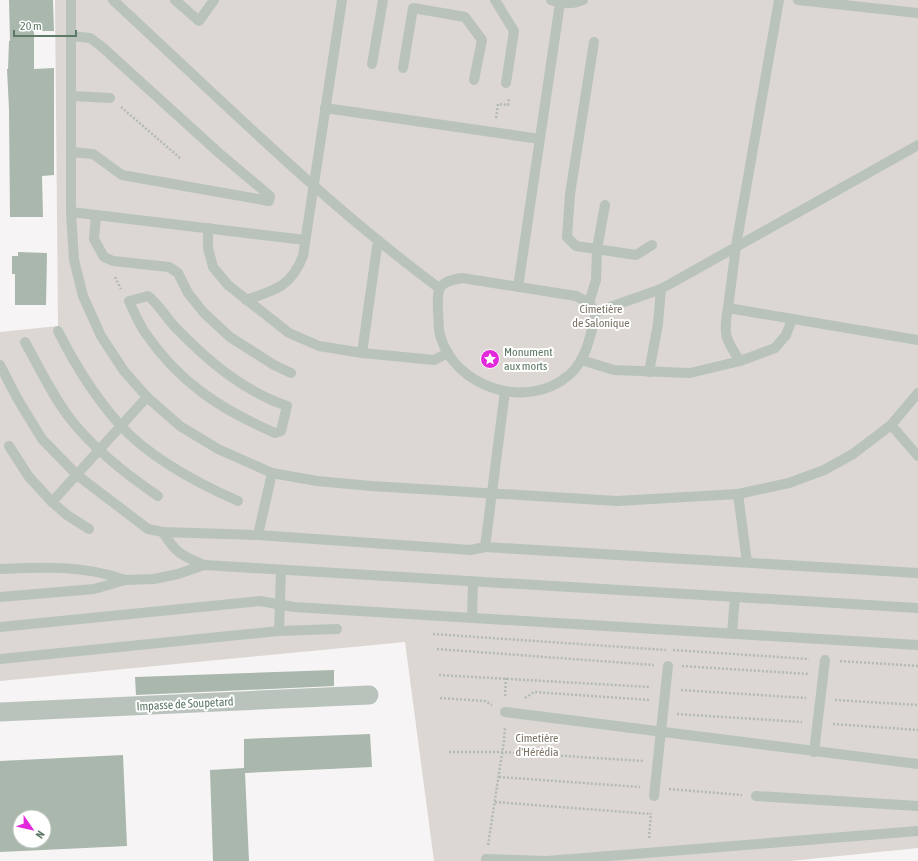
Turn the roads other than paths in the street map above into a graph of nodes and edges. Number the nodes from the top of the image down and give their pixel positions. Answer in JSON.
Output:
{"nodes":[{"id":1,"x":71,"y":0,"type":"edge"},
{"id":2,"x":113,"y":0,"type":"edge"},
{"id":3,"x":175,"y":0,"type":"edge"},
{"id":4,"x":214,"y":0,"type":"edge"},
{"id":5,"x":342,"y":0,"type":"edge"},
{"id":6,"x":383,"y":0,"type":"edge"},
{"id":7,"x":495,"y":0,"type":"edge"},
{"id":8,"x":584,"y":0,"type":"edge"},
{"id":9,"x":779,"y":0,"type":"edge"},
{"id":10,"x":798,"y":0,"type":"edge"},
{"id":11,"x":556,"y":2,"type":"edge"},
{"id":12,"x":411,"y":4,"type":"edge"},
{"id":13,"x":918,"y":13,"type":"edge"},
{"id":14,"x":71,"y":36,"type":"junction"},
{"id":15,"x":594,"y":42,"type":"dead end"},
{"id":16,"x":372,"y":64,"type":"dead end"},
{"id":17,"x":403,"y":68,"type":"dead end"},
{"id":18,"x":474,"y":80,"type":"dead end"},
{"id":19,"x":506,"y":83,"type":"road end"},
{"id":20,"x":71,"y":96,"type":"junction"},
{"id":21,"x":110,"y":98,"type":"road end"},
{"id":22,"x":325,"y":108,"type":"junction"},
{"id":23,"x":540,"y":139,"type":"junction"},
{"id":24,"x":918,"y":145,"type":"edge"},
{"id":25,"x":71,"y":152,"type":"junction"},
{"id":26,"x":313,"y":184,"type":"junction"},
{"id":27,"x":605,"y":205,"type":"dead end"},
{"id":28,"x":71,"y":212,"type":"junction"},
{"id":29,"x":96,"y":215,"type":"junction"},
{"id":30,"x":208,"y":228,"type":"junction"},
{"id":31,"x":305,"y":240,"type":"junction"},
{"id":32,"x":378,"y":240,"type":"junction"},
{"id":33,"x":652,"y":245,"type":"dead end"},
{"id":34,"x":736,"y":246,"type":"junction"},
{"id":35,"x":598,"y":249,"type":"junction"},
{"id":36,"x":518,"y":287,"type":"junction"},
{"id":37,"x":439,"y":288,"type":"junction"},
{"id":38,"x":661,"y":289,"type":"junction"},
{"id":39,"x":246,"y":300,"type":"junction"},
{"id":40,"x":129,"y":301,"type":"joint"},
{"id":41,"x":589,"y":302,"type":"junction"},
{"id":42,"x":728,"y":308,"type":"junction"},
{"id":43,"x":596,"y":312,"type":"junction"},
{"id":44,"x":792,"y":319,"type":"junction"},
{"id":45,"x":58,"y":331,"type":"dead end"},
{"id":46,"x":918,"y":340,"type":"edge"},
{"id":47,"x":25,"y":342,"type":"dead end"},
{"id":48,"x":362,"y":352,"type":"junction"},
{"id":49,"x":448,"y":353,"type":"junction"},
{"id":50,"x":581,"y":360,"type":"junction"},
{"id":51,"x":740,"y":360,"type":"junction"},
{"id":52,"x":0,"y":365,"type":"edge"},
{"id":53,"x":649,"y":372,"type":"junction"},
{"id":54,"x":291,"y":373,"type":"dead end"},
{"id":55,"x":505,"y":391,"type":"junction"},
{"id":56,"x":918,"y":393,"type":"edge"},
{"id":57,"x":147,"y":397,"type":"junction"},
{"id":58,"x":891,"y":425,"type":"junction"},
{"id":59,"x":121,"y":426,"type":"junction"},
{"id":60,"x":9,"y":446,"type":"dead end"},
{"id":61,"x":100,"y":450,"type":"junction"},
{"id":62,"x":918,"y":456,"type":"edge"},
{"id":63,"x":272,"y":473,"type":"junction"},
{"id":64,"x":77,"y":475,"type":"junction"},
{"id":65,"x":492,"y":494,"type":"junction"},
{"id":66,"x":738,"y":494,"type":"junction"},
{"id":67,"x":158,"y":496,"type":"dead end"},
{"id":68,"x":238,"y":501,"type":"dead end"},
{"id":69,"x":52,"y":502,"type":"junction"},
{"id":70,"x":89,"y":529,"type":"dead end"},
{"id":71,"x":163,"y":532,"type":"junction"},
{"id":72,"x":258,"y":535,"type":"junction"},
{"id":73,"x":485,"y":547,"type":"junction"},
{"id":74,"x":747,"y":562,"type":"junction"},
{"id":75,"x":204,"y":565,"type":"junction"},
{"id":76,"x":0,"y":569,"type":"edge"},
{"id":77,"x":281,"y":570,"type":"junction"},
{"id":78,"x":918,"y":573,"type":"edge"},
{"id":79,"x":125,"y":580,"type":"junction"},
{"id":80,"x":474,"y":582,"type":"junction"},
{"id":81,"x":0,"y":597,"type":"edge"},
{"id":82,"x":736,"y":597,"type":"junction"},
{"id":83,"x":279,"y":604,"type":"junction"},
{"id":84,"x":918,"y":608,"type":"edge"},
{"id":85,"x":472,"y":618,"type":"junction"},
{"id":86,"x":0,"y":627,"type":"edge"},
{"id":87,"x":337,"y":629,"type":"dead end"},
{"id":88,"x":279,"y":631,"type":"junction"},
{"id":89,"x":732,"y":633,"type":"junction"},
{"id":90,"x":918,"y":645,"type":"edge"},
{"id":91,"x":0,"y":659,"type":"edge"},
{"id":92,"x":825,"y":660,"type":"road end"},
{"id":93,"x":668,"y":666,"type":"road end"},
{"id":94,"x":369,"y":695,"type":"dead end"},
{"id":95,"x":0,"y":712,"type":"edge"},
{"id":96,"x":505,"y":712,"type":"road end"},
{"id":97,"x":662,"y":732,"type":"junction"},
{"id":98,"x":814,"y":752,"type":"junction"},
{"id":99,"x":918,"y":764,"type":"edge"},
{"id":100,"x":655,"y":792,"type":"road end"},
{"id":101,"x":756,"y":796,"type":"road end"},
{"id":102,"x":918,"y":806,"type":"edge"},
{"id":103,"x":918,"y":831,"type":"edge"},
{"id":104,"x":486,"y":859,"type":"road end"}],
"edges":[{"from":1,"to":14,"type":"lane"},
{"from":2,"to":26,"type":"lane"},
{"from":3,"to":4,"type":"lane"},
{"from":5,"to":22,"type":"lane"},
{"from":6,"to":16,"type":"lane"},
{"from":7,"to":19,"type":"lane"},
{"from":8,"to":11,"type":"lane"},
{"from":9,"to":34,"type":"lane"},
{"from":10,"to":13,"type":"lane"},
{"from":11,"to":23,"type":"lane"},
{"from":12,"to":17,"type":"lane"},
{"from":12,"to":18,"type":"lane"},
{"from":14,"to":20,"type":"lane"},
{"from":14,"to":25,"type":"lane"},
{"from":15,"to":35,"type":"lane"},
{"from":20,"to":21,"type":"lane"},
{"from":20,"to":25,"type":"lane"},
{"from":22,"to":23,"type":"lane"},
{"from":22,"to":26,"type":"lane"},
{"from":23,"to":36,"type":"lane"},
{"from":24,"to":34,"type":"lane"},
{"from":25,"to":28,"type":"lane"},
{"from":26,"to":31,"type":"lane"},
{"from":26,"to":32,"type":"lane"},
{"from":27,"to":35,"type":"lane"},
{"from":28,"to":29,"type":"lane"},
{"from":28,"to":57,"type":"lane"},
{"from":29,"to":30,"type":"lane"},
{"from":29,"to":54,"type":"lane"},
{"from":30,"to":31,"type":"lane"},
{"from":30,"to":39,"type":"lane"},
{"from":31,"to":39,"type":"lane"},
{"from":32,"to":37,"type":"lane"},
{"from":32,"to":48,"type":"lane"},
{"from":33,"to":35,"type":"lane"},
{"from":34,"to":38,"type":"lane"},
{"from":34,"to":42,"type":"lane"},
{"from":35,"to":41,"type":"lane"},
{"from":36,"to":37,"type":"lane"},
{"from":36,"to":41,"type":"lane"},
{"from":37,"to":49,"type":"lane"},
{"from":38,"to":43,"type":"lane"},
{"from":38,"to":53,"type":"lane"},
{"from":39,"to":48,"type":"lane"},
{"from":40,"to":40,"type":"lane"},
{"from":41,"to":43,"type":"lane"},
{"from":42,"to":44,"type":"lane"},
{"from":42,"to":51,"type":"lane"},
{"from":43,"to":50,"type":"lane"},
{"from":44,"to":46,"type":"lane"},
{"from":44,"to":51,"type":"lane"},
{"from":45,"to":59,"type":"lane"},
{"from":47,"to":61,"type":"lane"},
{"from":48,"to":49,"type":"lane"},
{"from":49,"to":55,"type":"lane"},
{"from":50,"to":53,"type":"lane"},
{"from":50,"to":55,"type":"lane"},
{"from":51,"to":53,"type":"lane"},
{"from":52,"to":64,"type":"lane"},
{"from":55,"to":65,"type":"lane"},
{"from":56,"to":58,"type":"lane"},
{"from":57,"to":59,"type":"lane"},
{"from":57,"to":63,"type":"lane"},
{"from":58,"to":62,"type":"lane"},
{"from":58,"to":66,"type":"lane"},
{"from":59,"to":61,"type":"lane"},
{"from":59,"to":68,"type":"lane"},
{"from":60,"to":69,"type":"lane"},
{"from":61,"to":64,"type":"lane"},
{"from":61,"to":67,"type":"lane"},
{"from":63,"to":65,"type":"lane"},
{"from":63,"to":72,"type":"lane"},
{"from":64,"to":69,"type":"lane"},
{"from":64,"to":71,"type":"lane"},
{"from":65,"to":66,"type":"lane"},
{"from":65,"to":73,"type":"lane"},
{"from":66,"to":74,"type":"lane"},
{"from":69,"to":70,"type":"lane"},
{"from":71,"to":72,"type":"lane"},
{"from":71,"to":75,"type":"lane"},
{"from":72,"to":73,"type":"lane"},
{"from":73,"to":74,"type":"lane"},
{"from":74,"to":78,"type":"lane"},
{"from":75,"to":77,"type":"lane"},
{"from":75,"to":79,"type":"lane"},
{"from":76,"to":79,"type":"lane"},
{"from":77,"to":80,"type":"lane"},
{"from":77,"to":83,"type":"lane"},
{"from":79,"to":81,"type":"lane"},
{"from":80,"to":82,"type":"lane"},
{"from":80,"to":85,"type":"lane"},
{"from":82,"to":84,"type":"lane"},
{"from":82,"to":89,"type":"lane"},
{"from":83,"to":85,"type":"lane"},
{"from":83,"to":86,"type":"lane"},
{"from":83,"to":88,"type":"lane"},
{"from":85,"to":89,"type":"lane"},
{"from":87,"to":88,"type":"lane"},
{"from":88,"to":91,"type":"lane"},
{"from":89,"to":90,"type":"lane"},
{"from":92,"to":98,"type":"lane"},
{"from":93,"to":97,"type":"lane"},
{"from":94,"to":95,"type":"street","name":"Impasse de Soupetard"},
{"from":96,"to":97,"type":"lane"},
{"from":97,"to":98,"type":"lane"},
{"from":97,"to":100,"type":"lane"},
{"from":98,"to":99,"type":"lane"},
{"from":101,"to":102,"type":"lane"},
{"from":103,"to":104,"type":"lane"}]}
